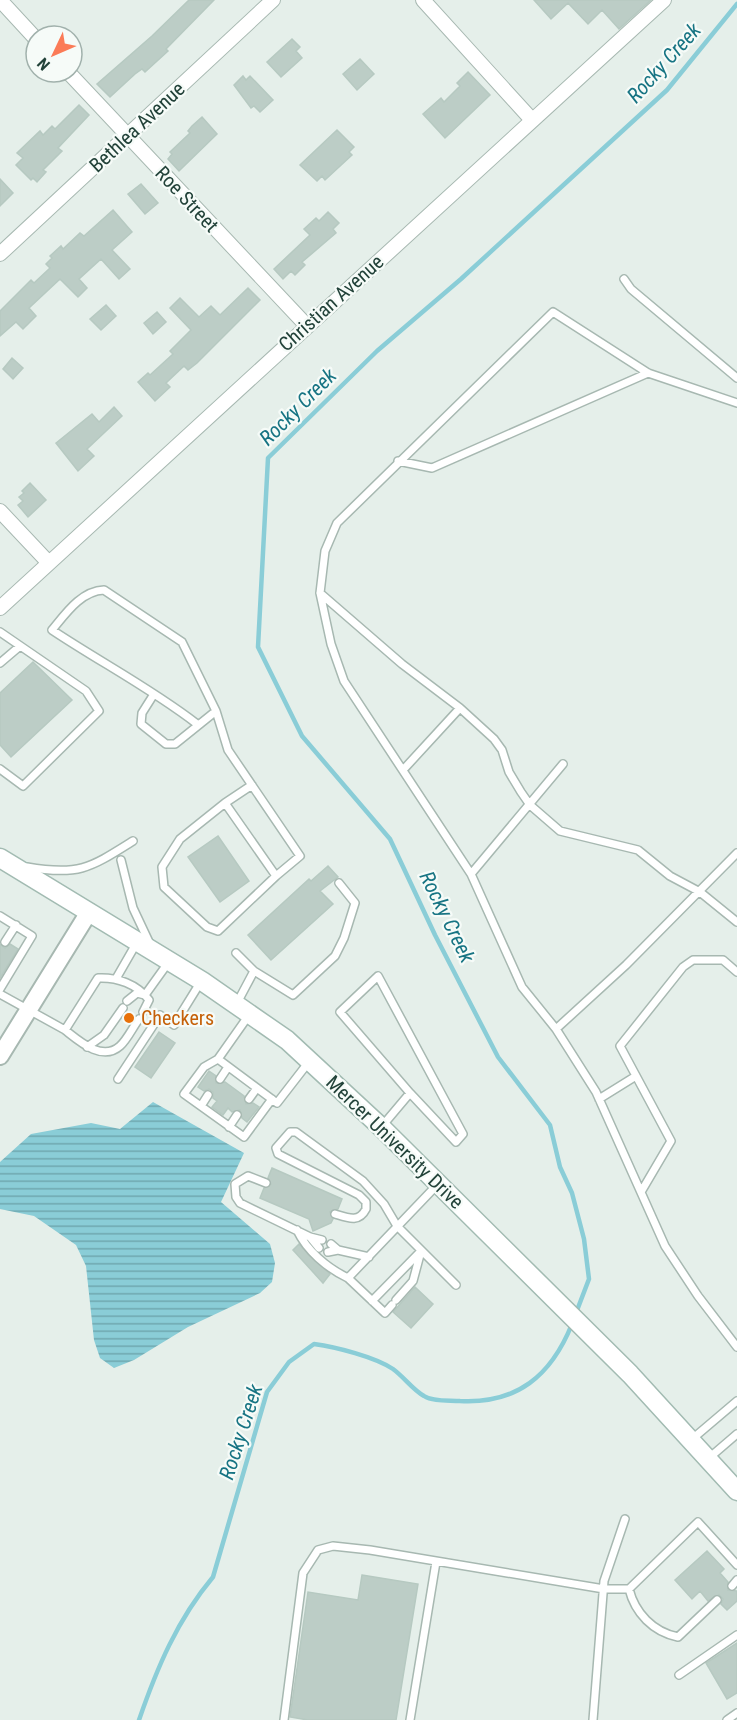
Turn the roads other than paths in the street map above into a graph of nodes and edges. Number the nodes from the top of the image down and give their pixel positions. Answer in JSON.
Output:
{"nodes":[{"id":1,"x":0,"y":0,"type":"edge"},
{"id":2,"x":273,"y":0,"type":"edge"},
{"id":3,"x":423,"y":0,"type":"edge"},
{"id":4,"x":664,"y":0,"type":"edge"},
{"id":5,"x":24,"y":26,"type":"edge"},
{"id":6,"x":79,"y":84,"type":"edge"},
{"id":7,"x":532,"y":120,"type":"junction"},
{"id":8,"x":128,"y":136,"type":"junction"},
{"id":9,"x":0,"y":254,"type":"edge"},
{"id":10,"x":624,"y":279,"type":"dead end"},
{"id":11,"x":307,"y":326,"type":"junction"},
{"id":12,"x":648,"y":373,"type":"junction"},
{"id":13,"x":737,"y":378,"type":"edge"},
{"id":14,"x":737,"y":403,"type":"edge"},
{"id":15,"x":398,"y":461,"type":"junction"},
{"id":16,"x":0,"y":511,"type":"edge"},
{"id":17,"x":48,"y":562,"type":"junction"},
{"id":18,"x":320,"y":593,"type":"junction"},
{"id":19,"x":0,"y":608,"type":"edge"},
{"id":20,"x":0,"y":632,"type":"edge"},
{"id":21,"x":20,"y":646,"type":"junction"},
{"id":22,"x":0,"y":663,"type":"edge"},
{"id":23,"x":154,"y":694,"type":"junction"},
{"id":24,"x":460,"y":708,"type":"junction"},
{"id":25,"x":216,"y":711,"type":"junction"},
{"id":26,"x":197,"y":724,"type":"junction"},
{"id":27,"x":563,"y":764,"type":"dead end"},
{"id":28,"x":0,"y":769,"type":"edge"},
{"id":29,"x":403,"y":770,"type":"junction"},
{"id":30,"x":252,"y":785,"type":"junction"},
{"id":31,"x":225,"y":803,"type":"junction"},
{"id":32,"x":530,"y":805,"type":"junction"},
{"id":33,"x":133,"y":841,"type":"dead end"},
{"id":34,"x":737,"y":853,"type":"edge"},
{"id":35,"x":121,"y":860,"type":"dead end"},
{"id":36,"x":4,"y":861,"type":"edge"},
{"id":37,"x":471,"y":874,"type":"junction"},
{"id":38,"x":276,"y":876,"type":"junction"},
{"id":39,"x":339,"y":883,"type":"dead end"},
{"id":40,"x":700,"y":892,"type":"junction"},
{"id":41,"x":89,"y":912,"type":"junction"},
{"id":42,"x":0,"y":916,"type":"edge"},
{"id":43,"x":737,"y":922,"type":"edge"},
{"id":44,"x":16,"y":925,"type":"junction"},
{"id":45,"x":137,"y":941,"type":"junction"},
{"id":46,"x":5,"y":942,"type":"dead end"},
{"id":47,"x":236,"y":953,"type":"dead end"},
{"id":48,"x":163,"y":957,"type":"junction"},
{"id":49,"x":254,"y":971,"type":"junction"},
{"id":50,"x":737,"y":972,"type":"edge"},
{"id":51,"x":117,"y":977,"type":"junction"},
{"id":52,"x":202,"y":981,"type":"junction"},
{"id":53,"x":0,"y":989,"type":"edge"},
{"id":54,"x":0,"y":994,"type":"edge"},
{"id":55,"x":145,"y":995,"type":"junction"},
{"id":56,"x":243,"y":1008,"type":"junction"},
{"id":57,"x":28,"y":1011,"type":"junction"},
{"id":58,"x":556,"y":1029,"type":"junction"},
{"id":59,"x":65,"y":1030,"type":"junction"},
{"id":60,"x":87,"y":1047,"type":"junction"},
{"id":61,"x":0,"y":1056,"type":"edge"},
{"id":62,"x":218,"y":1059,"type":"junction"},
{"id":63,"x":310,"y":1060,"type":"junction"},
{"id":64,"x":228,"y":1067,"type":"junction"},
{"id":65,"x":636,"y":1076,"type":"junction"},
{"id":66,"x":118,"y":1078,"type":"dead end"},
{"id":67,"x":220,"y":1078,"type":"dead end"},
{"id":68,"x":257,"y":1088,"type":"junction"},
{"id":69,"x":410,"y":1093,"type":"junction"},
{"id":70,"x":208,"y":1095,"type":"dead end"},
{"id":71,"x":249,"y":1099,"type":"dead end"},
{"id":72,"x":272,"y":1099,"type":"junction"},
{"id":73,"x":599,"y":1099,"type":"junction"},
{"id":74,"x":201,"y":1106,"type":"junction"},
{"id":75,"x":237,"y":1115,"type":"dead end"},
{"id":76,"x":229,"y":1126,"type":"junction"},
{"id":77,"x":381,"y":1127,"type":"junction"},
{"id":78,"x":266,"y":1183,"type":"dead end"},
{"id":79,"x":438,"y":1183,"type":"junction"},
{"id":80,"x":641,"y":1192,"type":"junction"},
{"id":81,"x":336,"y":1214,"type":"dead end"},
{"id":82,"x":397,"y":1226,"type":"junction"},
{"id":83,"x":297,"y":1230,"type":"junction"},
{"id":84,"x":310,"y":1237,"type":"junction"},
{"id":85,"x":322,"y":1240,"type":"dead end"},
{"id":86,"x":331,"y":1244,"type":"dead end"},
{"id":87,"x":319,"y":1248,"type":"dead end"},
{"id":88,"x":338,"y":1250,"type":"junction"},
{"id":89,"x":421,"y":1251,"type":"junction"},
{"id":90,"x":328,"y":1252,"type":"dead end"},
{"id":91,"x":369,"y":1257,"type":"junction"},
{"id":92,"x":348,"y":1278,"type":"junction"},
{"id":93,"x":456,"y":1285,"type":"dead end"},
{"id":94,"x":372,"y":1301,"type":"junction"},
{"id":95,"x":737,"y":1347,"type":"edge"},
{"id":96,"x":737,"y":1401,"type":"edge"},
{"id":97,"x":737,"y":1434,"type":"edge"},
{"id":98,"x":691,"y":1440,"type":"junction"},
{"id":99,"x":709,"y":1458,"type":"junction"},
{"id":100,"x":737,"y":1491,"type":"edge"},
{"id":101,"x":625,"y":1519,"type":"dead end"},
{"id":102,"x":436,"y":1562,"type":"junction"},
{"id":103,"x":737,"y":1565,"type":"edge"},
{"id":104,"x":604,"y":1589,"type":"junction"},
{"id":105,"x":629,"y":1589,"type":"junction"},
{"id":106,"x":717,"y":1600,"type":"dead end"},
{"id":107,"x":737,"y":1635,"type":"edge"},
{"id":108,"x":679,"y":1675,"type":"dead end"},
{"id":109,"x":737,"y":1713,"type":"edge"},
{"id":110,"x":284,"y":1720,"type":"edge"},
{"id":111,"x":410,"y":1720,"type":"edge"},
{"id":112,"x":593,"y":1720,"type":"edge"},
{"id":113,"x":727,"y":1720,"type":"edge"}],
"edges":[{"from":1,"to":5,"type":"street"},
{"from":2,"to":8,"type":"street","name":"Bethlea Avenue"},
{"from":3,"to":7,"type":"street"},
{"from":4,"to":7,"type":"street","name":"Christian Avenue"},
{"from":6,"to":8,"type":"street","name":"Roe Street"},
{"from":7,"to":11,"type":"street","name":"Christian Avenue"},
{"from":8,"to":9,"type":"street","name":"Bethlea Avenue"},
{"from":8,"to":11,"type":"street","name":"Roe Street"},
{"from":10,"to":13,"type":"lane"},
{"from":11,"to":17,"type":"street","name":"Christian Avenue"},
{"from":12,"to":14,"type":"lane"},
{"from":12,"to":15,"type":"lane"},
{"from":12,"to":15,"type":"lane"},
{"from":15,"to":18,"type":"lane"},
{"from":16,"to":17,"type":"street"},
{"from":17,"to":19,"type":"street","name":"Christian Avenue"},
{"from":18,"to":24,"type":"lane"},
{"from":18,"to":29,"type":"lane"},
{"from":20,"to":21,"type":"lane"},
{"from":21,"to":22,"type":"lane"},
{"from":21,"to":28,"type":"lane"},
{"from":23,"to":25,"type":"lane"},
{"from":23,"to":26,"type":"lane"},
{"from":23,"to":26,"type":"lane"},
{"from":24,"to":29,"type":"lane"},
{"from":24,"to":32,"type":"lane"},
{"from":25,"to":26,"type":"lane"},
{"from":25,"to":30,"type":"lane"},
{"from":27,"to":32,"type":"lane"},
{"from":29,"to":37,"type":"lane"},
{"from":30,"to":31,"type":"lane"},
{"from":30,"to":38,"type":"lane"},
{"from":31,"to":38,"type":"lane"},
{"from":31,"to":38,"type":"lane"},
{"from":32,"to":37,"type":"lane"},
{"from":32,"to":40,"type":"lane"},
{"from":33,"to":36,"type":"lane"},
{"from":34,"to":40,"type":"lane"},
{"from":35,"to":48,"type":"lane"},
{"from":36,"to":41,"type":"main road","name":"Mercer University Drive"},
{"from":37,"to":58,"type":"lane"},
{"from":39,"to":49,"type":"lane"},
{"from":40,"to":43,"type":"lane"},
{"from":40,"to":58,"type":"lane"},
{"from":41,"to":45,"type":"main road","name":"Mercer University Drive"},
{"from":41,"to":57,"type":"street"},
{"from":42,"to":44,"type":"lane"},
{"from":44,"to":46,"type":"lane"},
{"from":44,"to":53,"type":"lane"},
{"from":45,"to":48,"type":"main road","name":"Mercer University Drive"},
{"from":45,"to":51,"type":"lane"},
{"from":47,"to":49,"type":"lane"},
{"from":48,"to":52,"type":"main road","name":"Mercer University Drive"},
{"from":48,"to":55,"type":"lane"},
{"from":49,"to":56,"type":"lane"},
{"from":50,"to":65,"type":"lane"},
{"from":51,"to":55,"type":"lane"},
{"from":51,"to":59,"type":"lane"},
{"from":52,"to":56,"type":"main road","name":"Mercer University Drive"},
{"from":52,"to":66,"type":"lane"},
{"from":54,"to":57,"type":"lane"},
{"from":55,"to":60,"type":"lane"},
{"from":55,"to":60,"type":"lane"},
{"from":56,"to":62,"type":"lane"},
{"from":56,"to":63,"type":"main road","name":"Mercer University Drive"},
{"from":57,"to":59,"type":"lane"},
{"from":57,"to":61,"type":"street"},
{"from":58,"to":73,"type":"lane"},
{"from":59,"to":60,"type":"lane"},
{"from":62,"to":64,"type":"lane"},
{"from":62,"to":74,"type":"lane"},
{"from":63,"to":72,"type":"lane"},
{"from":63,"to":77,"type":"main road","name":"Mercer University Drive"},
{"from":64,"to":67,"type":"lane"},
{"from":64,"to":68,"type":"lane"},
{"from":65,"to":73,"type":"lane"},
{"from":65,"to":80,"type":"lane"},
{"from":68,"to":71,"type":"lane"},
{"from":68,"to":72,"type":"lane"},
{"from":69,"to":69,"type":"lane"},
{"from":69,"to":77,"type":"lane"},
{"from":70,"to":74,"type":"lane"},
{"from":72,"to":76,"type":"lane"},
{"from":73,"to":80,"type":"lane"},
{"from":74,"to":76,"type":"lane"},
{"from":75,"to":76,"type":"lane"},
{"from":77,"to":79,"type":"main road","name":"Mercer University Drive"},
{"from":78,"to":83,"type":"lane"},
{"from":79,"to":82,"type":"lane"},
{"from":79,"to":98,"type":"main road","name":"Mercer University Drive"},
{"from":80,"to":95,"type":"lane"},
{"from":81,"to":82,"type":"lane"},
{"from":82,"to":89,"type":"lane"},
{"from":82,"to":91,"type":"lane"},
{"from":83,"to":84,"type":"lane"},
{"from":83,"to":92,"type":"lane"},
{"from":84,"to":85,"type":"lane"},
{"from":84,"to":87,"type":"lane"},
{"from":86,"to":88,"type":"lane"},
{"from":88,"to":90,"type":"lane"},
{"from":88,"to":91,"type":"lane"},
{"from":89,"to":93,"type":"lane"},
{"from":89,"to":94,"type":"lane"},
{"from":89,"to":94,"type":"lane"},
{"from":91,"to":92,"type":"lane"},
{"from":92,"to":94,"type":"lane"},
{"from":96,"to":98,"type":"lane"},
{"from":97,"to":99,"type":"lane"},
{"from":98,"to":99,"type":"main road","name":"Mercer University Drive"},
{"from":99,"to":100,"type":"main road","name":"Mercer University Drive"},
{"from":101,"to":104,"type":"lane"},
{"from":102,"to":104,"type":"lane"},
{"from":102,"to":110,"type":"lane"},
{"from":102,"to":111,"type":"lane"},
{"from":103,"to":105,"type":"lane"},
{"from":104,"to":105,"type":"lane"},
{"from":104,"to":112,"type":"lane"},
{"from":105,"to":106,"type":"lane"},
{"from":107,"to":108,"type":"lane"},
{"from":109,"to":113,"type":"lane"}]}
